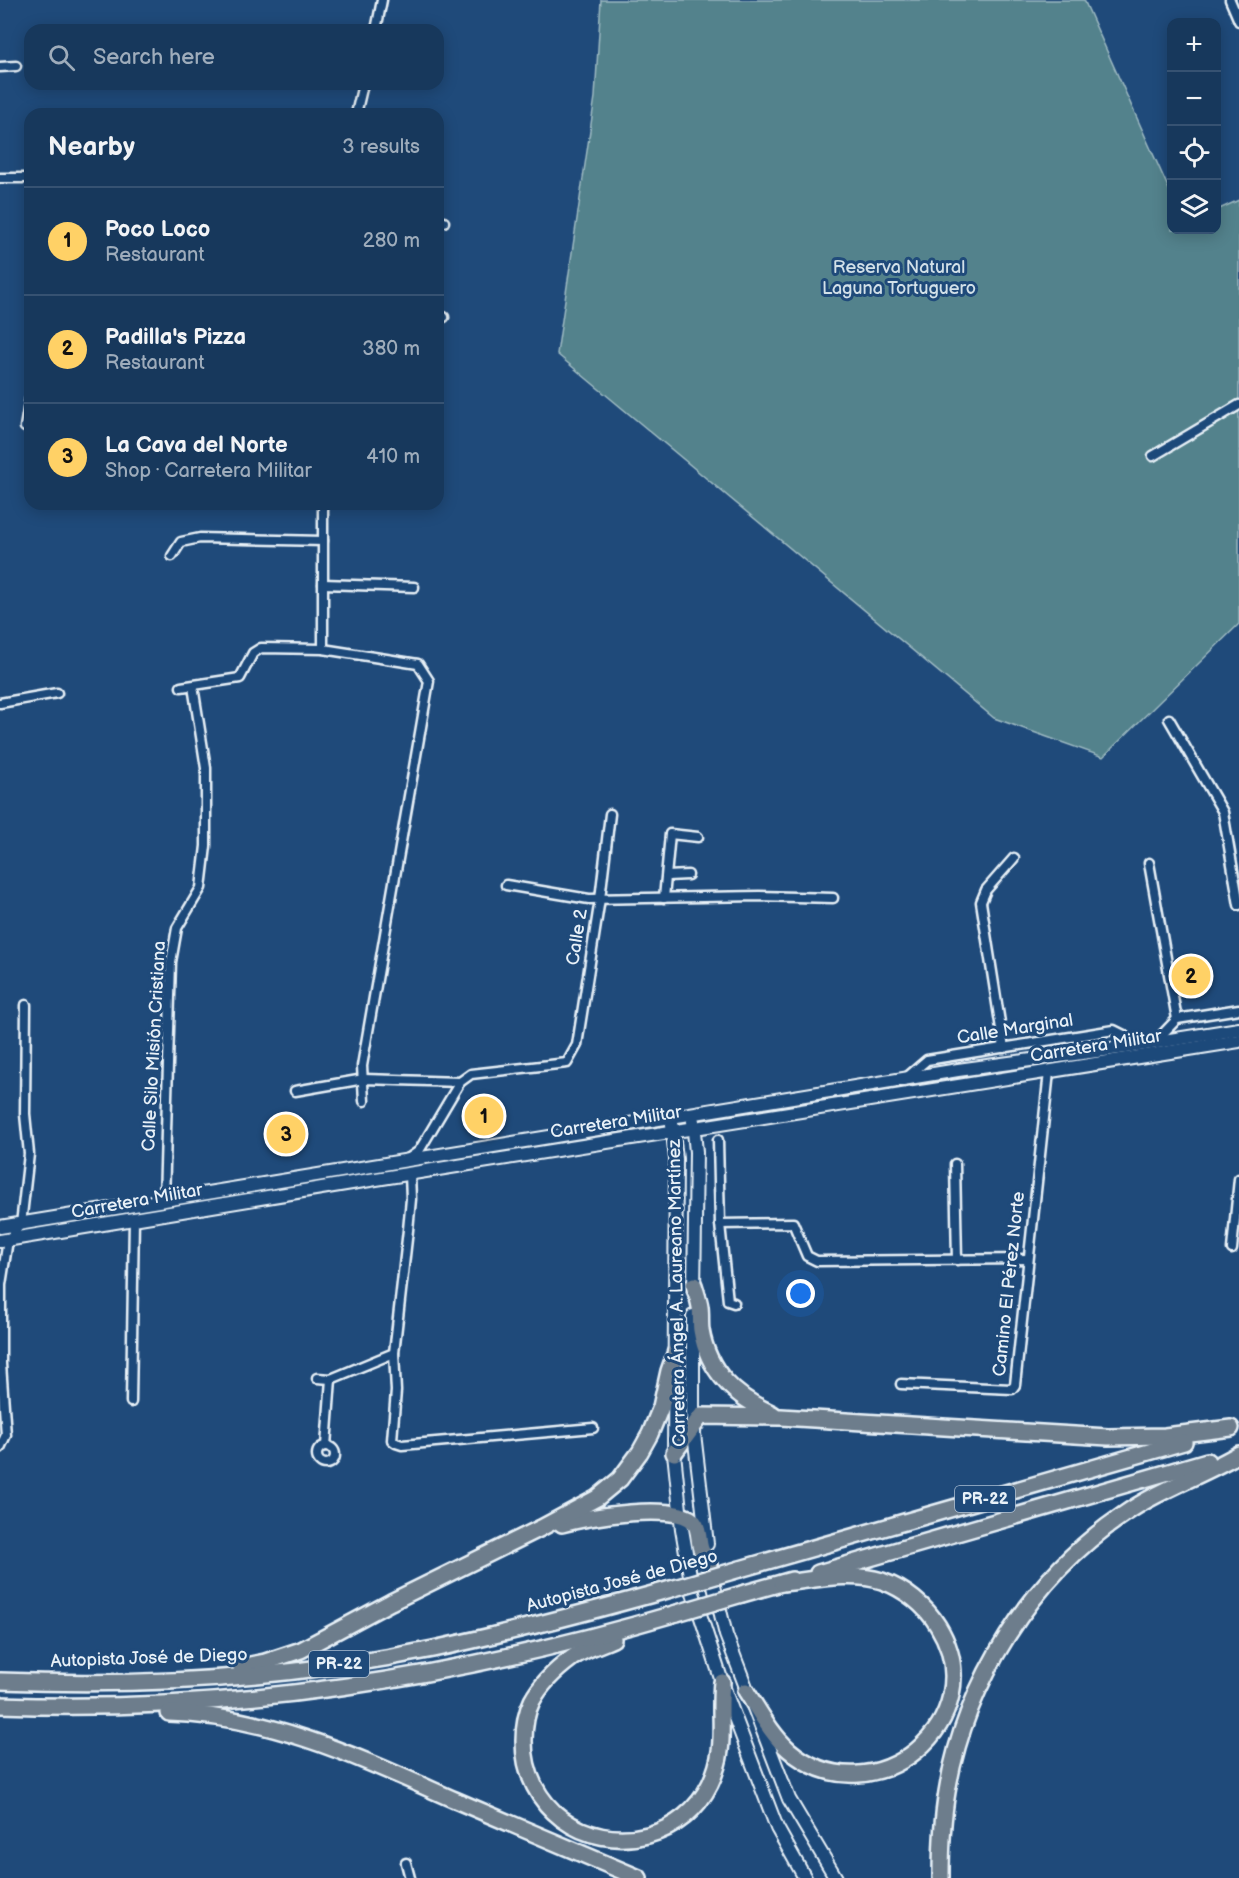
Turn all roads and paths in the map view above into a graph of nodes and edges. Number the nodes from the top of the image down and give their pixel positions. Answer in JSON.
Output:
{"nodes":[{"id":1,"x":382,"y":0,"type":"edge"},
{"id":2,"x":1230,"y":0,"type":"edge"},
{"id":3,"x":1239,"y":21,"type":"edge"},
{"id":4,"x":377,"y":24,"type":"edge"},
{"id":5,"x":16,"y":66,"type":"dead end"},
{"id":6,"x":0,"y":67,"type":"edge"},
{"id":7,"x":362,"y":90,"type":"edge"},
{"id":8,"x":357,"y":108,"type":"edge"},
{"id":9,"x":0,"y":178,"type":"edge"},
{"id":10,"x":24,"y":178,"type":"edge"},
{"id":11,"x":1239,"y":405,"type":"edge"},
{"id":12,"x":1153,"y":456,"type":"dead end"},
{"id":13,"x":323,"y":510,"type":"edge"},
{"id":14,"x":323,"y":541,"type":"junction"},
{"id":15,"x":172,"y":556,"type":"dead end"},
{"id":16,"x":323,"y":584,"type":"junction"},
{"id":17,"x":414,"y":587,"type":"dead end"},
{"id":18,"x":323,"y":649,"type":"junction"},
{"id":19,"x":193,"y":686,"type":"junction"},
{"id":20,"x":181,"y":687,"type":"dead end"},
{"id":21,"x":57,"y":693,"type":"dead end"},
{"id":22,"x":0,"y":703,"type":"edge"},
{"id":23,"x":1169,"y":719,"type":"dead end"},
{"id":24,"x":610,"y":814,"type":"dead end"},
{"id":25,"x":698,"y":837,"type":"dead end"},
{"id":26,"x":1014,"y":858,"type":"dead end"},
{"id":27,"x":1149,"y":862,"type":"dead end"},
{"id":28,"x":688,"y":875,"type":"dead end"},
{"id":29,"x":667,"y":876,"type":"junction"},
{"id":30,"x":506,"y":885,"type":"dead end"},
{"id":31,"x":664,"y":898,"type":"junction"},
{"id":32,"x":833,"y":898,"type":"dead end"},
{"id":33,"x":600,"y":899,"type":"junction"},
{"id":34,"x":1239,"y":905,"type":"edge"},
{"id":35,"x":26,"y":1005,"type":"dead end"},
{"id":36,"x":1239,"y":1009,"type":"edge"},
{"id":37,"x":1177,"y":1019,"type":"junction"},
{"id":38,"x":1239,"y":1029,"type":"edge"},
{"id":39,"x":1239,"y":1041,"type":"edge"},
{"id":40,"x":1155,"y":1042,"type":"junction"},
{"id":41,"x":1126,"y":1047,"type":"junction"},
{"id":42,"x":1004,"y":1048,"type":"junction"},
{"id":43,"x":1049,"y":1072,"type":"junction"},
{"id":44,"x":906,"y":1078,"type":"junction"},
{"id":45,"x":364,"y":1079,"type":"junction"},
{"id":46,"x":460,"y":1082,"type":"junction"},
{"id":47,"x":295,"y":1091,"type":"dead end"},
{"id":48,"x":364,"y":1101,"type":"dead end"},
{"id":49,"x":692,"y":1113,"type":"junction"},
{"id":50,"x":671,"y":1117,"type":"junction"},
{"id":51,"x":693,"y":1128,"type":"junction"},
{"id":52,"x":672,"y":1131,"type":"junction"},
{"id":53,"x":718,"y":1140,"type":"dead end"},
{"id":54,"x":955,"y":1164,"type":"dead end"},
{"id":55,"x":407,"y":1168,"type":"junction"},
{"id":56,"x":1239,"y":1179,"type":"edge"},
{"id":57,"x":164,"y":1200,"type":"junction"},
{"id":58,"x":134,"y":1219,"type":"junction"},
{"id":59,"x":21,"y":1224,"type":"junction"},
{"id":60,"x":720,"y":1224,"type":"junction"},
{"id":61,"x":0,"y":1227,"type":"edge"},
{"id":62,"x":4,"y":1241,"type":"edge"},
{"id":63,"x":1232,"y":1249,"type":"dead end"},
{"id":64,"x":1028,"y":1259,"type":"junction"},
{"id":65,"x":957,"y":1260,"type":"junction"},
{"id":66,"x":694,"y":1285,"type":"junction"},
{"id":67,"x":734,"y":1303,"type":"dead end"},
{"id":68,"x":676,"y":1351,"type":"junction"},
{"id":69,"x":393,"y":1353,"type":"junction"},
{"id":70,"x":317,"y":1378,"type":"dead end"},
{"id":71,"x":331,"y":1379,"type":"junction"},
{"id":72,"x":901,"y":1384,"type":"dead end"},
{"id":73,"x":131,"y":1402,"type":"dead end"},
{"id":74,"x":781,"y":1417,"type":"junction"},
{"id":75,"x":693,"y":1425,"type":"junction"},
{"id":76,"x":1235,"y":1427,"type":"edge"},
{"id":77,"x":593,"y":1428,"type":"dead end"},
{"id":78,"x":326,"y":1446,"type":"dead end"},
{"id":79,"x":0,"y":1448,"type":"edge"},
{"id":80,"x":674,"y":1453,"type":"junction"},
{"id":81,"x":1239,"y":1453,"type":"edge"},
{"id":82,"x":681,"y":1516,"type":"junction"},
{"id":83,"x":541,"y":1528,"type":"junction"},
{"id":84,"x":710,"y":1565,"type":"junction"},
{"id":85,"x":782,"y":1583,"type":"junction"},
{"id":86,"x":631,"y":1626,"type":"junction"},
{"id":87,"x":0,"y":1681,"type":"edge"},
{"id":88,"x":141,"y":1681,"type":"junction"},
{"id":89,"x":722,"y":1682,"type":"junction"},
{"id":90,"x":746,"y":1691,"type":"junction"},
{"id":91,"x":0,"y":1705,"type":"edge"},
{"id":92,"x":125,"y":1706,"type":"junction"},
{"id":93,"x":406,"y":1863,"type":"dead end"},
{"id":94,"x":410,"y":1878,"type":"edge"},
{"id":95,"x":639,"y":1878,"type":"edge"},
{"id":96,"x":805,"y":1878,"type":"edge"},
{"id":97,"x":836,"y":1878,"type":"edge"},
{"id":98,"x":941,"y":1878,"type":"edge"}],
"edges":[{"from":1,"to":4,"type":"street"},
{"from":2,"to":3,"type":"street"},
{"from":5,"to":6,"type":"street"},
{"from":7,"to":8,"type":"street"},
{"from":9,"to":10,"type":"street"},
{"from":11,"to":12,"type":"street"},
{"from":13,"to":14,"type":"street"},
{"from":14,"to":15,"type":"street"},
{"from":14,"to":16,"type":"street"},
{"from":16,"to":17,"type":"street"},
{"from":16,"to":18,"type":"street"},
{"from":18,"to":19,"type":"street"},
{"from":18,"to":45,"type":"street"},
{"from":19,"to":20,"type":"street"},
{"from":19,"to":57,"type":"street","name":"Calle Silo Misión Cristiana"},
{"from":21,"to":22,"type":"street"},
{"from":23,"to":34,"type":"street"},
{"from":24,"to":33,"type":"street","name":"Calle 2"},
{"from":25,"to":29,"type":"street"},
{"from":26,"to":42,"type":"street"},
{"from":27,"to":37,"type":"street"},
{"from":28,"to":29,"type":"street"},
{"from":29,"to":31,"type":"street"},
{"from":30,"to":33,"type":"street"},
{"from":31,"to":32,"type":"street"},
{"from":31,"to":33,"type":"street"},
{"from":33,"to":46,"type":"street","name":"Calle 2"},
{"from":35,"to":59,"type":"street"},
{"from":36,"to":37,"type":"street"},
{"from":37,"to":40,"type":"street"},
{"from":38,"to":40,"type":"main road","name":"Carretera Militar"},
{"from":39,"to":43,"type":"main road","name":"Carretera Militar"},
{"from":40,"to":41,"type":"main road","name":"Carretera Militar"},
{"from":41,"to":42,"type":"street","name":"Calle Marginal"},
{"from":41,"to":44,"type":"main road","name":"Carretera Militar"},
{"from":42,"to":44,"type":"street","name":"Calle Marginal"},
{"from":43,"to":51,"type":"main road","name":"Carretera Militar"},
{"from":43,"to":64,"type":"street","name":"Camino El Pérez Norte"},
{"from":44,"to":49,"type":"main road","name":"Carretera Militar"},
{"from":45,"to":46,"type":"street"},
{"from":45,"to":47,"type":"street"},
{"from":45,"to":48,"type":"street"},
{"from":46,"to":55,"type":"street"},
{"from":49,"to":50,"type":"main road","name":"Carretera Militar"},
{"from":49,"to":51,"type":"main road","name":"Carretera Ángel A. Laureano Martínez"},
{"from":50,"to":52,"type":"main road","name":"Carretera Ángel A. Laureano Martínez"},
{"from":50,"to":55,"type":"main road","name":"Carretera Militar"},
{"from":51,"to":52,"type":"main road","name":"Carretera Militar"},
{"from":51,"to":66,"type":"main road","name":"Carretera Ángel A. Laureano Martínez"},
{"from":52,"to":55,"type":"main road","name":"Carretera Militar"},
{"from":52,"to":68,"type":"main road","name":"Carretera Ángel A. Laureano Martínez"},
{"from":53,"to":60,"type":"street"},
{"from":54,"to":65,"type":"street"},
{"from":55,"to":57,"type":"main road","name":"Carretera Militar"},
{"from":55,"to":58,"type":"main road","name":"Carretera Militar"},
{"from":55,"to":69,"type":"street"},
{"from":56,"to":63,"type":"street"},
{"from":57,"to":59,"type":"main road","name":"Carretera Militar"},
{"from":58,"to":62,"type":"main road","name":"Carretera Militar"},
{"from":58,"to":73,"type":"street"},
{"from":59,"to":61,"type":"main road","name":"Carretera Militar"},
{"from":59,"to":62,"type":"street"},
{"from":60,"to":65,"type":"street"},
{"from":60,"to":67,"type":"street"},
{"from":62,"to":79,"type":"street"},
{"from":64,"to":65,"type":"street"},
{"from":64,"to":72,"type":"street","name":"Camino El Pérez Norte"},
{"from":66,"to":74,"type":"highway"},
{"from":66,"to":75,"type":"main road","name":"Carretera Ángel A. Laureano Martínez"},
{"from":68,"to":80,"type":"main road","name":"Carretera Ángel A. Laureano Martínez"},
{"from":68,"to":83,"type":"highway"},
{"from":69,"to":71,"type":"street"},
{"from":69,"to":77,"type":"street"},
{"from":70,"to":71,"type":"street"},
{"from":71,"to":78,"type":"street"},
{"from":74,"to":75,"type":"highway"},
{"from":74,"to":76,"type":"highway"},
{"from":75,"to":80,"type":"highway"},
{"from":75,"to":84,"type":"main road","name":"Carretera Ángel A. Laureano Martínez"},
{"from":76,"to":88,"type":"highway","name":"Autopista José de Diego","number":"PR-22","bridge":true},
{"from":80,"to":82,"type":"main road","name":"Carretera Ángel A. Laureano Martínez"},
{"from":81,"to":85,"type":"highway","number":"PR-22"},
{"from":81,"to":98,"type":"highway"},
{"from":82,"to":83,"type":"highway"},
{"from":82,"to":84,"type":"highway"},
{"from":82,"to":89,"type":"main road","name":"Carretera Ángel A. Laureano Martínez"},
{"from":83,"to":88,"type":"highway"},
{"from":84,"to":90,"type":"main road","name":"Carretera Ángel A. Laureano Martínez"},
{"from":85,"to":86,"type":"highway","number":"PR-22","bridge":true},
{"from":85,"to":90,"type":"highway"},
{"from":86,"to":89,"type":"highway"},
{"from":86,"to":92,"type":"highway","number":"PR-22"},
{"from":87,"to":88,"type":"highway","name":"Autopista José de Diego","number":"PR-22"},
{"from":89,"to":96,"type":"main road","name":"Carretera Ángel A. Laureano Martínez"},
{"from":90,"to":97,"type":"main road","name":"Carretera Ángel A. Laureano Martínez"},
{"from":91,"to":92,"type":"highway","number":"PR-22"},
{"from":92,"to":95,"type":"highway"},
{"from":93,"to":94,"type":"street"}]}
